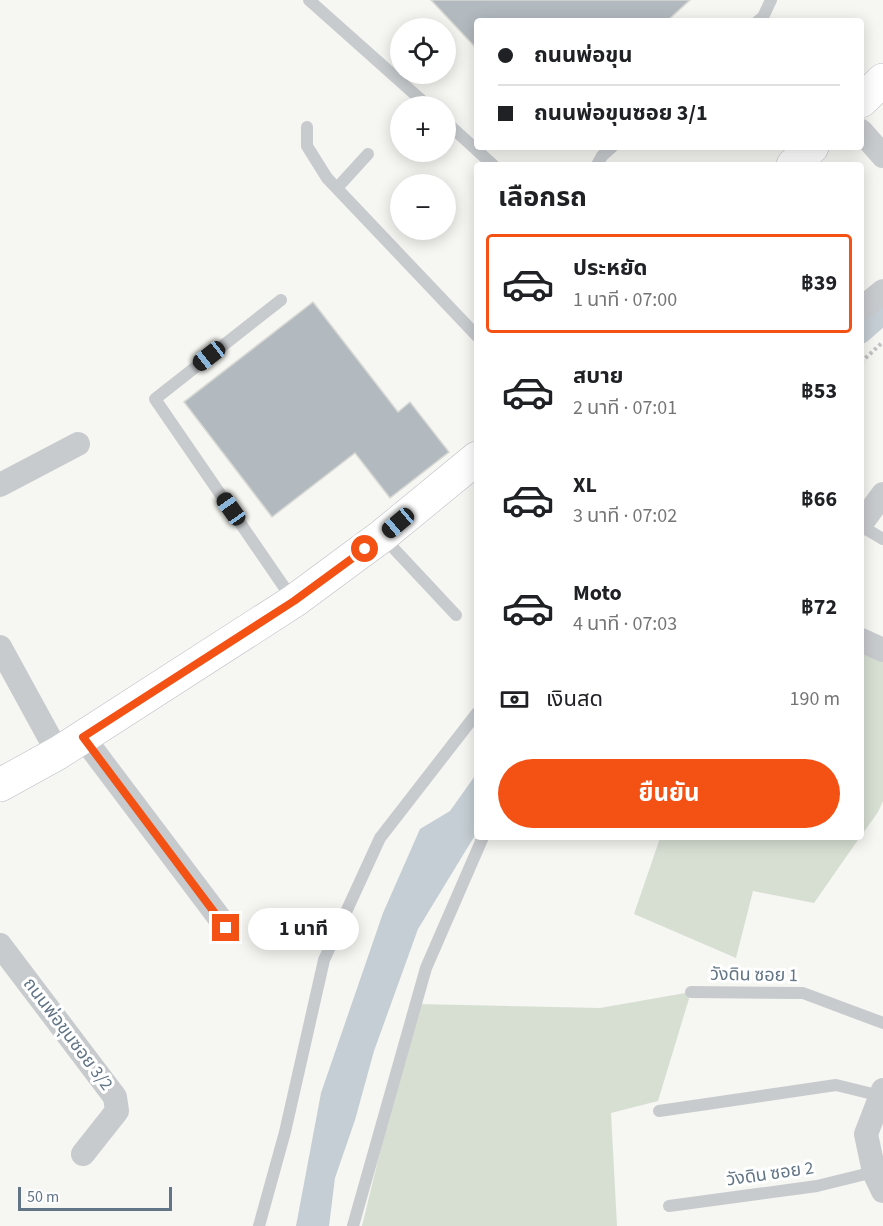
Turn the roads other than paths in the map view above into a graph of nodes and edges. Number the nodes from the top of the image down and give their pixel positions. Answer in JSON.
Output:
{"nodes":[{"id":1,"x":309,"y":0,"type":"edge"},
{"id":2,"x":771,"y":0,"type":"edge"},
{"id":3,"x":762,"y":18,"type":"edge"},
{"id":4,"x":883,"y":80,"type":"edge"},
{"id":5,"x":417,"y":96,"type":"edge"},
{"id":6,"x":864,"y":98,"type":"edge"},
{"id":7,"x":307,"y":127,"type":"dead end"},
{"id":8,"x":456,"y":131,"type":"edge"},
{"id":9,"x":864,"y":134,"type":"edge"},
{"id":10,"x":474,"y":148,"type":"edge"},
{"id":11,"x":477,"y":150,"type":"edge"},
{"id":12,"x":609,"y":150,"type":"edge"},
{"id":13,"x":809,"y":150,"type":"edge"},
{"id":14,"x":368,"y":154,"type":"dead end"},
{"id":15,"x":883,"y":156,"type":"edge"},
{"id":16,"x":490,"y":162,"type":"edge"},
{"id":17,"x":599,"y":162,"type":"edge"},
{"id":18,"x":796,"y":162,"type":"edge"},
{"id":19,"x":336,"y":188,"type":"junction"},
{"id":20,"x":883,"y":291,"type":"edge"},
{"id":21,"x":281,"y":300,"type":"dead end"},
{"id":22,"x":864,"y":307,"type":"edge"},
{"id":23,"x":474,"y":333,"type":"edge"},
{"id":24,"x":78,"y":444,"type":"dead end"},
{"id":25,"x":474,"y":460,"type":"edge"},
{"id":26,"x":0,"y":485,"type":"edge"},
{"id":27,"x":883,"y":494,"type":"edge"},
{"id":28,"x":864,"y":521,"type":"edge"},
{"id":29,"x":864,"y":527,"type":"edge"},
{"id":30,"x":382,"y":536,"type":"junction"},
{"id":31,"x":883,"y":539,"type":"edge"},
{"id":32,"x":294,"y":601,"type":"junction"},
{"id":33,"x":456,"y":615,"type":"dead end"},
{"id":34,"x":864,"y":641,"type":"edge"},
{"id":35,"x":0,"y":647,"type":"edge"},
{"id":36,"x":883,"y":650,"type":"edge"},
{"id":37,"x":474,"y":717,"type":"edge"},
{"id":38,"x":71,"y":745,"type":"junction"},
{"id":39,"x":0,"y":785,"type":"edge"},
{"id":40,"x":482,"y":840,"type":"edge"},
{"id":41,"x":226,"y":928,"type":"dead end"},
{"id":42,"x":0,"y":945,"type":"edge"},
{"id":43,"x":691,"y":992,"type":"dead end"},
{"id":44,"x":883,"y":1023,"type":"edge"},
{"id":45,"x":882,"y":1093,"type":"edge"},
{"id":46,"x":660,"y":1111,"type":"dead end"},
{"id":47,"x":83,"y":1154,"type":"dead end"},
{"id":48,"x":879,"y":1182,"type":"edge"},
{"id":49,"x":669,"y":1206,"type":"dead end"},
{"id":50,"x":259,"y":1226,"type":"edge"},
{"id":51,"x":353,"y":1226,"type":"edge"}],
"edges":[{"from":1,"to":5,"type":"lane"},
{"from":2,"to":3,"type":"lane"},
{"from":4,"to":6,"type":"main road"},
{"from":7,"to":19,"type":"lane"},
{"from":8,"to":10,"type":"lane"},
{"from":9,"to":15,"type":"street"},
{"from":11,"to":16,"type":"lane"},
{"from":12,"to":17,"type":"lane"},
{"from":13,"to":18,"type":"main road"},
{"from":14,"to":19,"type":"lane"},
{"from":19,"to":23,"type":"lane"},
{"from":20,"to":22,"type":"street"},
{"from":21,"to":32,"type":"lane"},
{"from":24,"to":26,"type":"street"},
{"from":25,"to":30,"type":"main road"},
{"from":27,"to":28,"type":"street"},
{"from":29,"to":31,"type":"lane"},
{"from":30,"to":32,"type":"main road"},
{"from":30,"to":33,"type":"lane"},
{"from":32,"to":38,"type":"main road"},
{"from":34,"to":36,"type":"street"},
{"from":35,"to":38,"type":"street"},
{"from":37,"to":50,"type":"lane"},
{"from":38,"to":39,"type":"main road"},
{"from":38,"to":41,"type":"street"},
{"from":40,"to":51,"type":"lane"},
{"from":42,"to":47,"type":"street","name":"ถนนพ่อขุนซอย 3/2"},
{"from":43,"to":44,"type":"lane","name":"วังดิน ซอย 1"},
{"from":45,"to":46,"type":"lane"},
{"from":45,"to":48,"type":"street"},
{"from":48,"to":49,"type":"lane","name":"วังดิน ซอย 2"}]}
